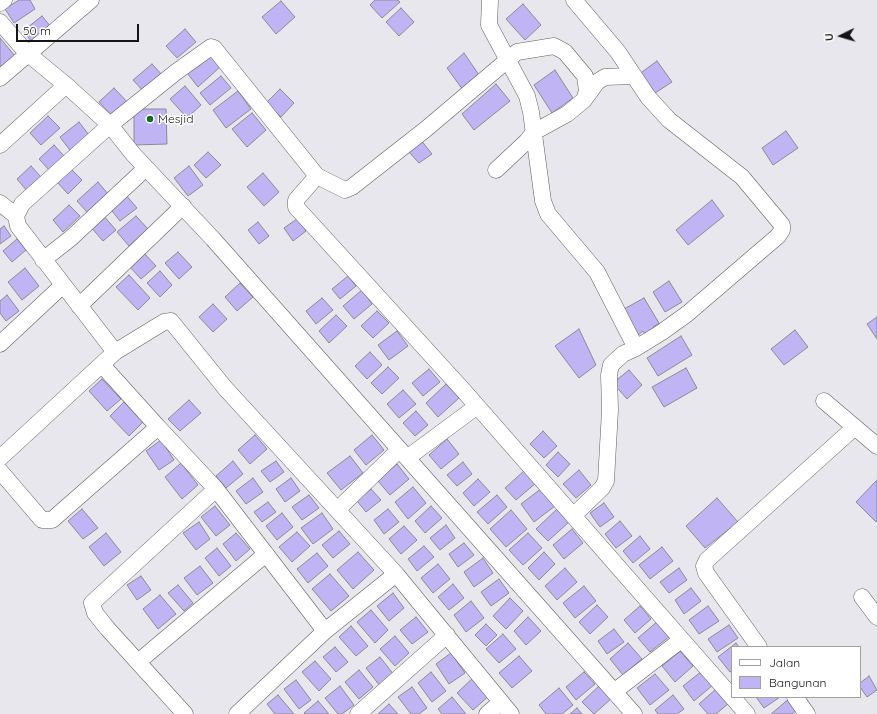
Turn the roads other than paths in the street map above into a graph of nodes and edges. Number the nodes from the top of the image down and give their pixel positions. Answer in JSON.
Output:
{"nodes":[{"id":1,"x":4,"y":0,"type":"edge"},
{"id":2,"x":91,"y":0,"type":"edge"},
{"id":3,"x":490,"y":0,"type":"edge"},
{"id":4,"x":574,"y":0,"type":"edge"},
{"id":5,"x":0,"y":3,"type":"edge"},
{"id":6,"x":0,"y":22,"type":"edge"},
{"id":7,"x":27,"y":53,"type":"junction"},
{"id":8,"x":508,"y":60,"type":"junction"},
{"id":9,"x":634,"y":76,"type":"junction"},
{"id":10,"x":0,"y":78,"type":"edge"},
{"id":11,"x":66,"y":85,"type":"junction"},
{"id":12,"x":584,"y":100,"type":"junction"},
{"id":13,"x":110,"y":125,"type":"junction"},
{"id":14,"x":534,"y":132,"type":"junction"},
{"id":15,"x":0,"y":145,"type":"edge"},
{"id":16,"x":146,"y":168,"type":"junction"},
{"id":17,"x":496,"y":170,"type":"dead end"},
{"id":18,"x":317,"y":176,"type":"junction"},
{"id":19,"x":0,"y":203,"type":"edge"},
{"id":20,"x":183,"y":206,"type":"junction"},
{"id":21,"x":16,"y":216,"type":"junction"},
{"id":22,"x":0,"y":221,"type":"edge"},
{"id":23,"x":43,"y":260,"type":"junction"},
{"id":24,"x":62,"y":286,"type":"junction"},
{"id":25,"x":79,"y":306,"type":"junction"},
{"id":26,"x":0,"y":344,"type":"edge"},
{"id":27,"x":636,"y":348,"type":"junction"},
{"id":28,"x":115,"y":352,"type":"junction"},
{"id":29,"x":102,"y":365,"type":"junction"},
{"id":30,"x":824,"y":401,"type":"dead end"},
{"id":31,"x":476,"y":407,"type":"junction"},
{"id":32,"x":855,"y":426,"type":"junction"},
{"id":33,"x":158,"y":427,"type":"junction"},
{"id":34,"x":877,"y":446,"type":"edge"},
{"id":35,"x":403,"y":454,"type":"junction"},
{"id":36,"x":0,"y":458,"type":"edge"},
{"id":37,"x":0,"y":471,"type":"edge"},
{"id":38,"x":216,"y":489,"type":"junction"},
{"id":39,"x":337,"y":510,"type":"junction"},
{"id":40,"x":574,"y":515,"type":"junction"},
{"id":41,"x":266,"y":554,"type":"junction"},
{"id":42,"x":396,"y":574,"type":"junction"},
{"id":43,"x":862,"y":597,"type":"dead end"},
{"id":44,"x":877,"y":617,"type":"edge"},
{"id":45,"x":325,"y":631,"type":"junction"},
{"id":46,"x":447,"y":635,"type":"junction"},
{"id":47,"x":681,"y":640,"type":"junction"},
{"id":48,"x":758,"y":646,"type":"edge"},
{"id":49,"x":138,"y":662,"type":"junction"},
{"id":50,"x":615,"y":691,"type":"junction"},
{"id":51,"x":731,"y":696,"type":"edge"},
{"id":52,"x":733,"y":698,"type":"edge"},
{"id":53,"x":796,"y":698,"type":"edge"},
{"id":54,"x":501,"y":702,"type":"junction"},
{"id":55,"x":625,"y":711,"type":"edge"},
{"id":56,"x":185,"y":714,"type":"edge"},
{"id":57,"x":237,"y":714,"type":"edge"},
{"id":58,"x":358,"y":714,"type":"edge"},
{"id":59,"x":487,"y":714,"type":"edge"},
{"id":60,"x":511,"y":714,"type":"edge"},
{"id":61,"x":747,"y":714,"type":"edge"},
{"id":62,"x":807,"y":714,"type":"edge"}],
"edges":[{"from":1,"to":5,"type":"street"},
{"from":2,"to":7,"type":"street"},
{"from":3,"to":8,"type":"street"},
{"from":4,"to":9,"type":"street"},
{"from":6,"to":7,"type":"street"},
{"from":7,"to":10,"type":"street"},
{"from":7,"to":11,"type":"street"},
{"from":8,"to":12,"type":"street"},
{"from":8,"to":14,"type":"street"},
{"from":8,"to":18,"type":"street"},
{"from":9,"to":12,"type":"street"},
{"from":9,"to":27,"type":"street"},
{"from":11,"to":13,"type":"street"},
{"from":11,"to":15,"type":"street"},
{"from":12,"to":14,"type":"street"},
{"from":13,"to":16,"type":"street"},
{"from":13,"to":18,"type":"street"},
{"from":13,"to":21,"type":"street"},
{"from":14,"to":17,"type":"street"},
{"from":14,"to":27,"type":"street"},
{"from":16,"to":20,"type":"street"},
{"from":16,"to":23,"type":"street"},
{"from":18,"to":31,"type":"street"},
{"from":19,"to":21,"type":"street"},
{"from":20,"to":25,"type":"street"},
{"from":20,"to":35,"type":"street"},
{"from":21,"to":22,"type":"street"},
{"from":21,"to":23,"type":"street"},
{"from":23,"to":24,"type":"street"},
{"from":24,"to":25,"type":"street"},
{"from":24,"to":26,"type":"street"},
{"from":25,"to":28,"type":"street"},
{"from":27,"to":40,"type":"street"},
{"from":28,"to":29,"type":"street"},
{"from":28,"to":39,"type":"street"},
{"from":29,"to":33,"type":"street"},
{"from":29,"to":36,"type":"street"},
{"from":30,"to":32,"type":"street"},
{"from":31,"to":35,"type":"street"},
{"from":31,"to":40,"type":"street"},
{"from":32,"to":34,"type":"street"},
{"from":32,"to":48,"type":"street"},
{"from":33,"to":37,"type":"street"},
{"from":33,"to":38,"type":"street"},
{"from":35,"to":39,"type":"street"},
{"from":35,"to":50,"type":"street"},
{"from":38,"to":41,"type":"street"},
{"from":38,"to":49,"type":"street"},
{"from":39,"to":42,"type":"street"},
{"from":40,"to":47,"type":"street"},
{"from":41,"to":45,"type":"street"},
{"from":41,"to":49,"type":"street"},
{"from":42,"to":45,"type":"street"},
{"from":42,"to":46,"type":"street"},
{"from":43,"to":44,"type":"street"},
{"from":45,"to":57,"type":"street"},
{"from":46,"to":54,"type":"street"},
{"from":46,"to":58,"type":"street"},
{"from":47,"to":50,"type":"street"},
{"from":47,"to":51,"type":"street"},
{"from":49,"to":56,"type":"street"},
{"from":50,"to":55,"type":"street"},
{"from":52,"to":61,"type":"street"},
{"from":53,"to":62,"type":"street"},
{"from":54,"to":59,"type":"street"},
{"from":54,"to":60,"type":"street"}]}
